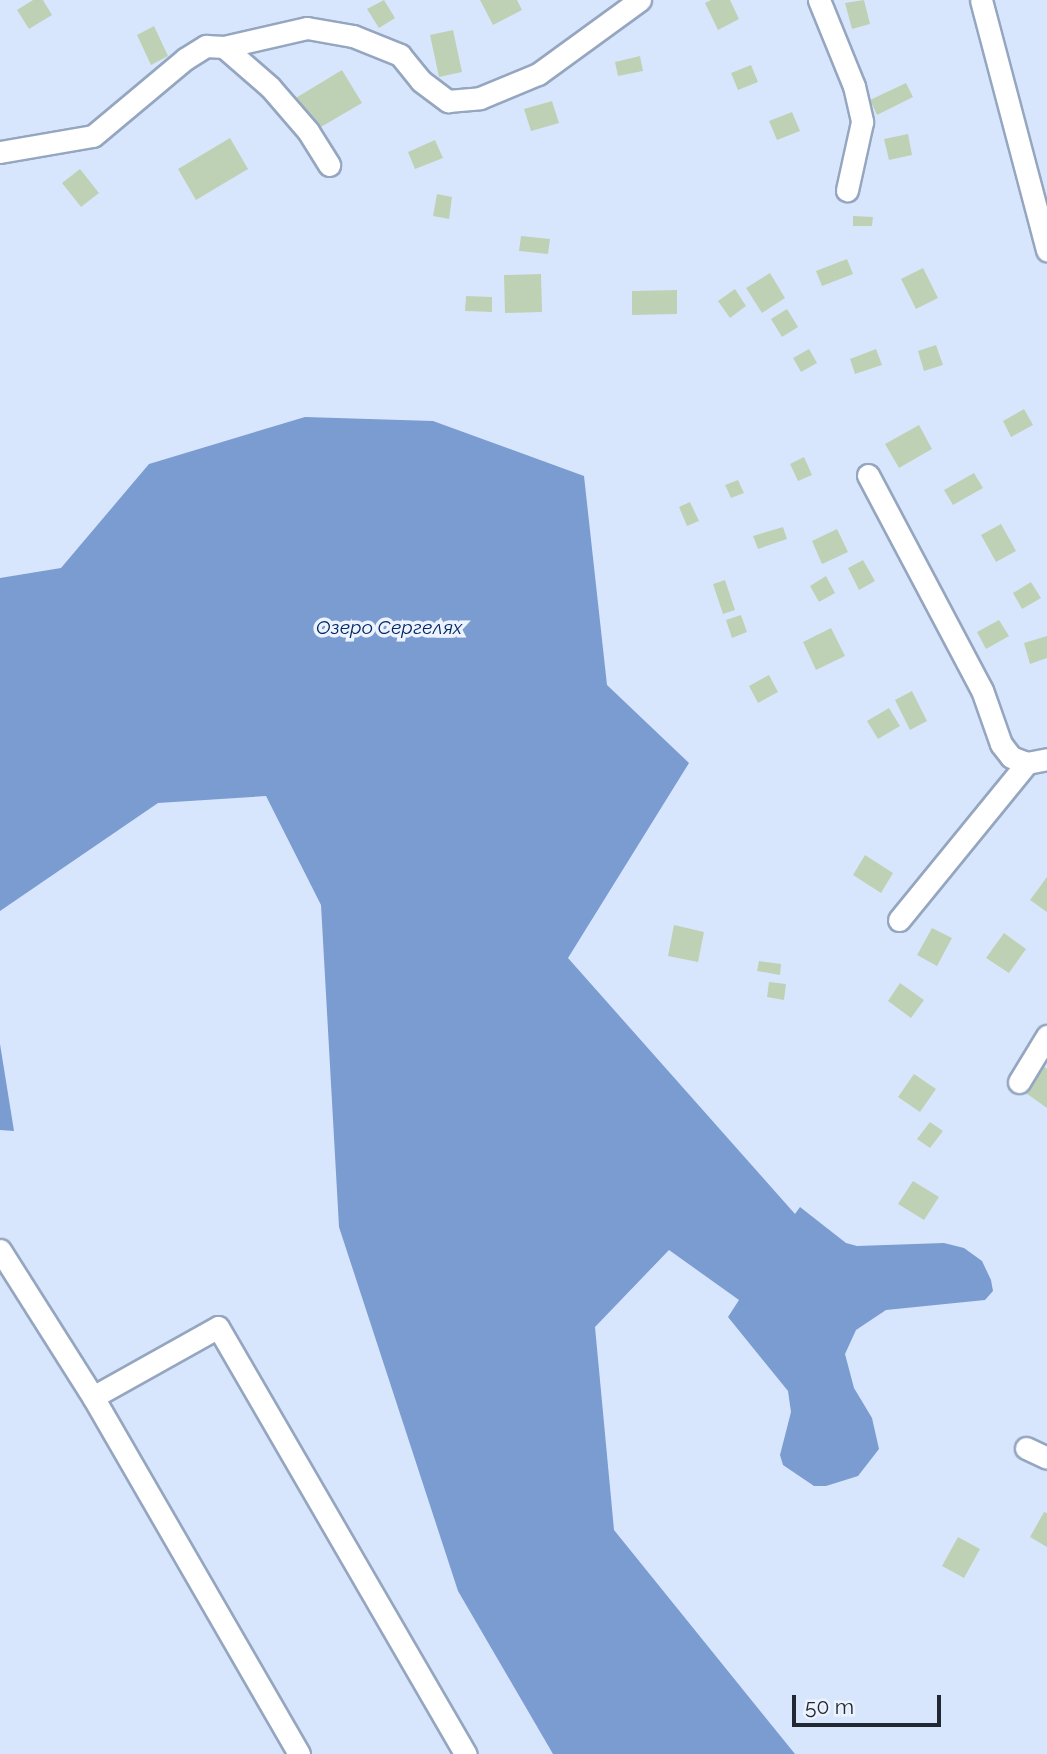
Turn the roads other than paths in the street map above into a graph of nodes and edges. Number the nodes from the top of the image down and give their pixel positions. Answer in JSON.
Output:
{"nodes":[{"id":1,"x":640,"y":0,"type":"edge"},
{"id":2,"x":819,"y":0,"type":"edge"},
{"id":3,"x":981,"y":0,"type":"edge"},
{"id":4,"x":224,"y":47,"type":"junction"},
{"id":5,"x":0,"y":152,"type":"edge"},
{"id":6,"x":329,"y":165,"type":"dead end"},
{"id":7,"x":847,"y":190,"type":"dead end"},
{"id":8,"x":1047,"y":250,"type":"edge"},
{"id":9,"x":868,"y":475,"type":"dead end"},
{"id":10,"x":1037,"y":761,"type":"edge"},
{"id":11,"x":899,"y":920,"type":"dead end"},
{"id":12,"x":1047,"y":1036,"type":"edge"},
{"id":13,"x":1019,"y":1082,"type":"dead end"},
{"id":14,"x":0,"y":1250,"type":"edge"},
{"id":15,"x":93,"y":1397,"type":"junction"},
{"id":16,"x":1026,"y":1448,"type":"dead end"},
{"id":17,"x":1047,"y":1458,"type":"edge"},
{"id":18,"x":299,"y":1754,"type":"edge"},
{"id":19,"x":466,"y":1754,"type":"edge"}],
"edges":[{"from":1,"to":4,"type":"street"},
{"from":2,"to":7,"type":"street"},
{"from":3,"to":8,"type":"street"},
{"from":4,"to":5,"type":"street"},
{"from":4,"to":6,"type":"street"},
{"from":9,"to":10,"type":"street"},
{"from":10,"to":11,"type":"street"},
{"from":12,"to":13,"type":"street"},
{"from":14,"to":15,"type":"street"},
{"from":15,"to":18,"type":"street"},
{"from":15,"to":19,"type":"street"},
{"from":16,"to":17,"type":"street"}]}
